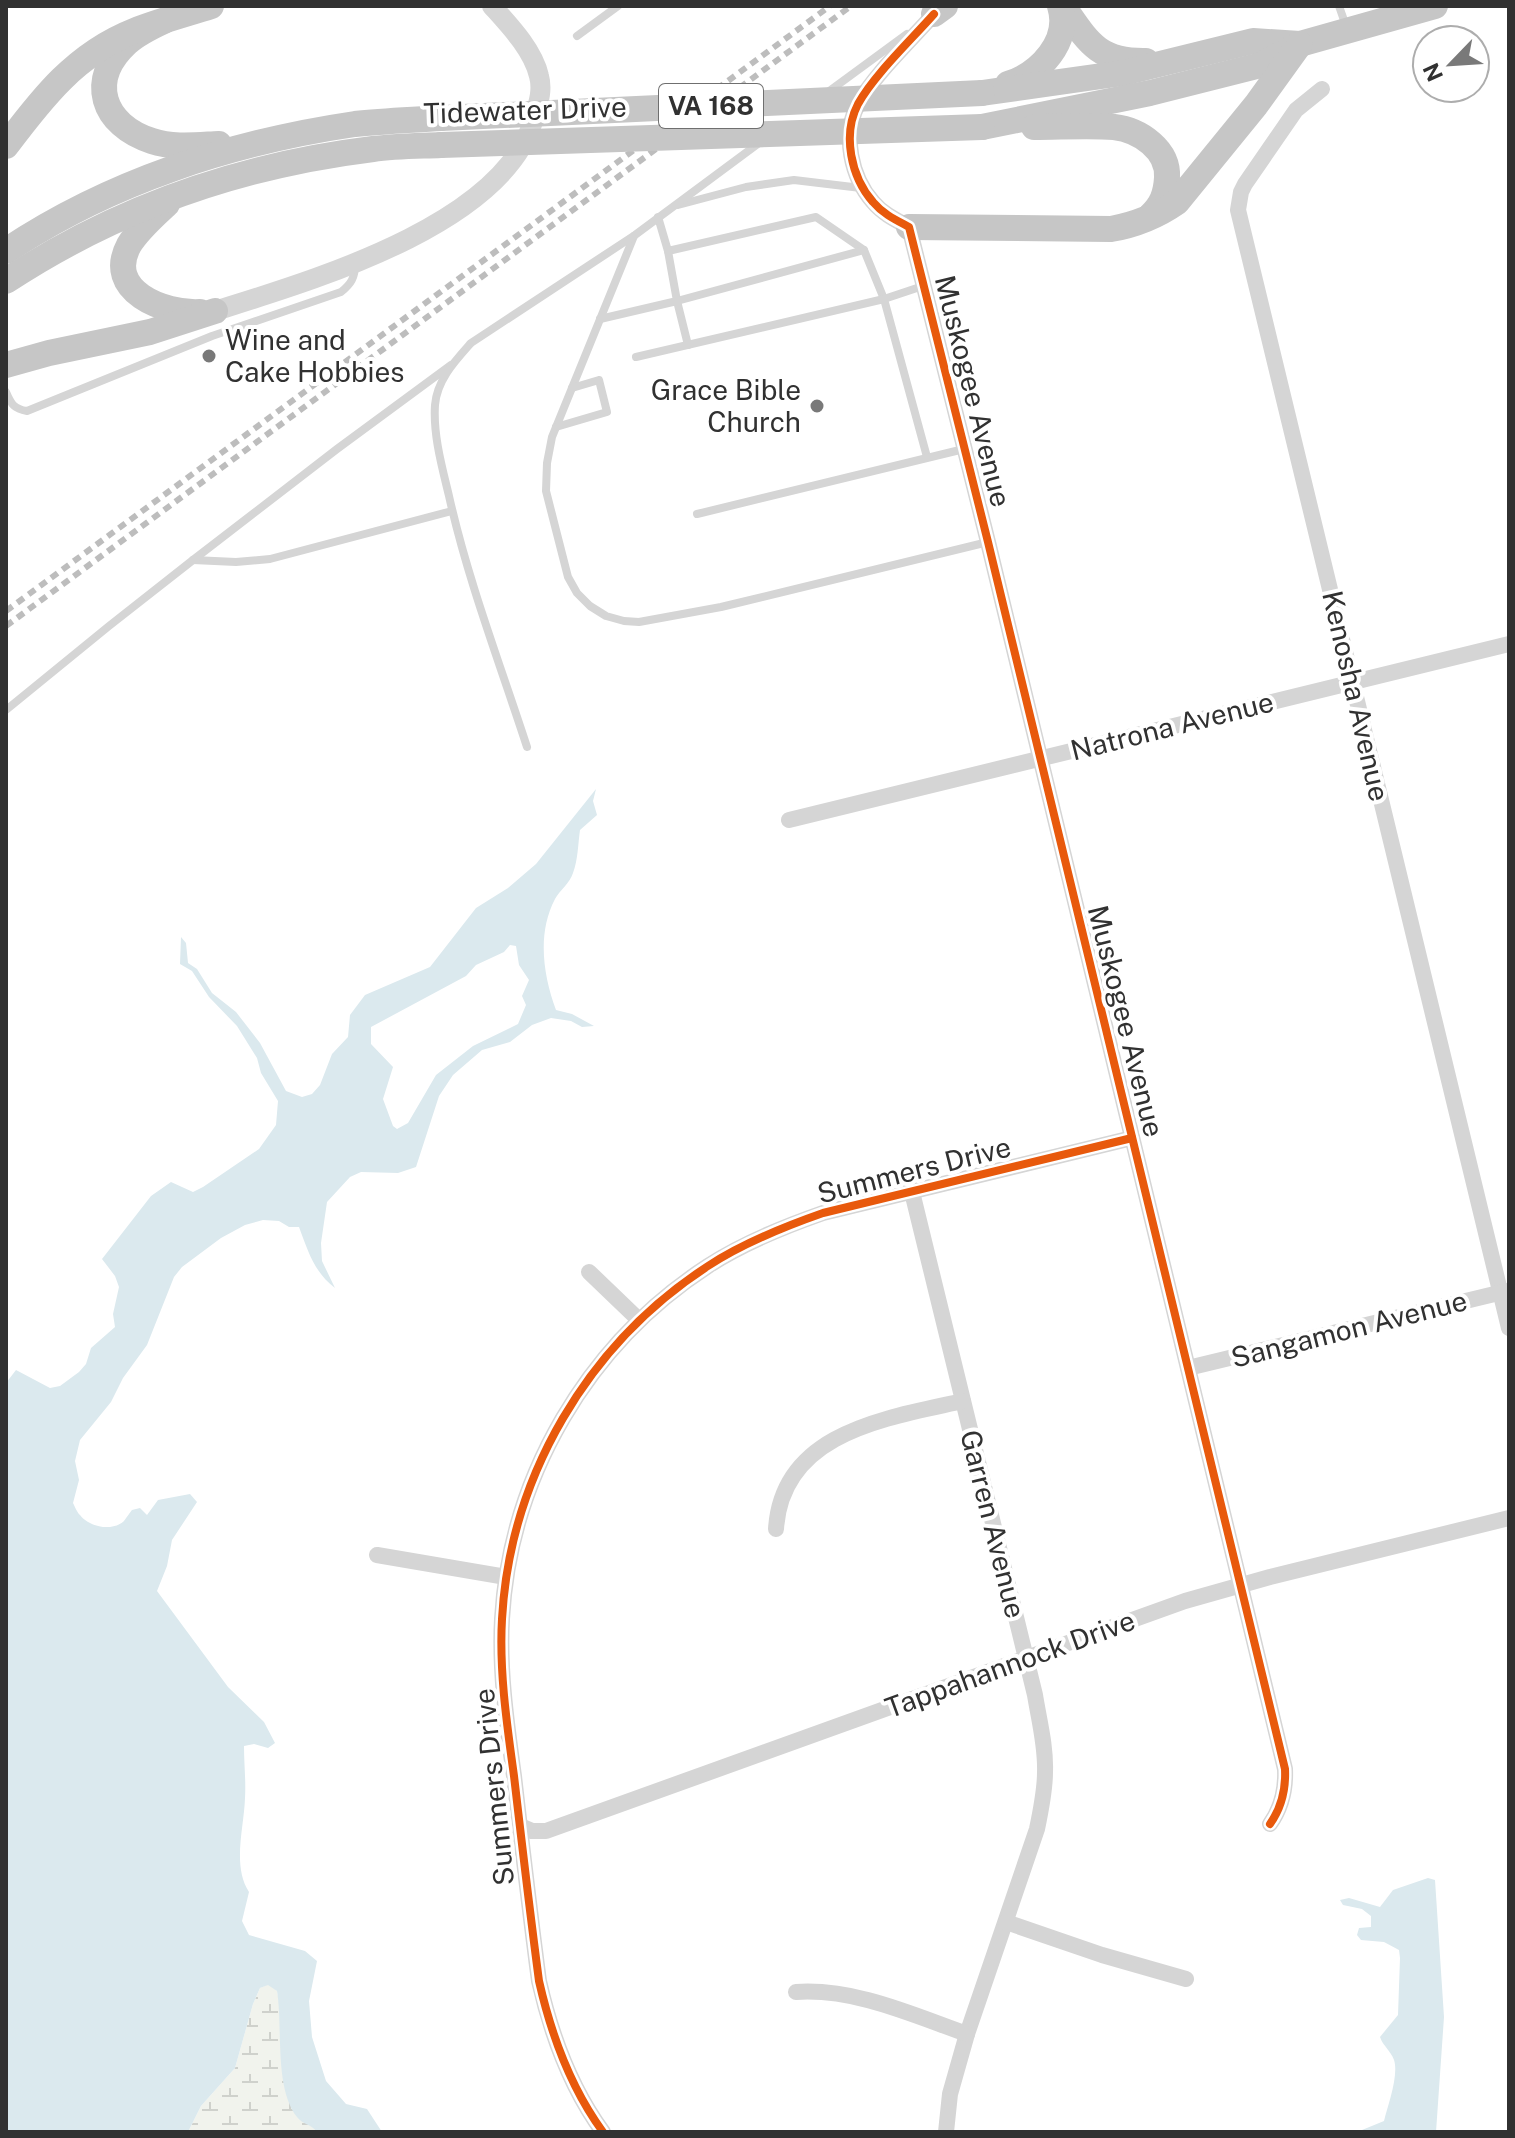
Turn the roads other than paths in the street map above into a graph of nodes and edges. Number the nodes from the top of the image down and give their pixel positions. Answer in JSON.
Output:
{"nodes":[{"id":1,"x":211,"y":6,"type":"edge"},
{"id":2,"x":492,"y":6,"type":"edge"},
{"id":3,"x":618,"y":6,"type":"edge"},
{"id":4,"x":1061,"y":6,"type":"edge"},
{"id":5,"x":1435,"y":6,"type":"edge"},
{"id":6,"x":940,"y":10,"type":"edge"},
{"id":7,"x":1343,"y":18,"type":"edge"},
{"id":8,"x":164,"y":21,"type":"junction"},
{"id":9,"x":577,"y":36,"type":"dead end"},
{"id":10,"x":1300,"y":44,"type":"junction"},
{"id":11,"x":1178,"y":60,"type":"junction"},
{"id":12,"x":1322,"y":89,"type":"dead end"},
{"id":13,"x":982,"y":93,"type":"junction"},
{"id":14,"x":798,"y":115,"type":"dead end"},
{"id":15,"x":785,"y":124,"type":"dead end"},
{"id":16,"x":982,"y":127,"type":"junction"},
{"id":17,"x":255,"y":144,"type":"junction"},
{"id":18,"x":6,"y":146,"type":"edge"},
{"id":19,"x":862,"y":188,"type":"junction"},
{"id":20,"x":180,"y":193,"type":"junction"},
{"id":21,"x":674,"y":206,"type":"junction"},
{"id":22,"x":658,"y":217,"type":"junction"},
{"id":23,"x":1148,"y":217,"type":"junction"},
{"id":24,"x":909,"y":227,"type":"junction"},
{"id":25,"x":635,"y":235,"type":"junction"},
{"id":26,"x":864,"y":250,"type":"junction"},
{"id":27,"x":6,"y":251,"type":"edge"},
{"id":28,"x":668,"y":251,"type":"junction"},
{"id":29,"x":355,"y":264,"type":"junction"},
{"id":30,"x":6,"y":281,"type":"edge"},
{"id":31,"x":923,"y":286,"type":"junction"},
{"id":32,"x":884,"y":299,"type":"junction"},
{"id":33,"x":677,"y":301,"type":"junction"},
{"id":34,"x":215,"y":311,"type":"junction"},
{"id":35,"x":600,"y":319,"type":"junction"},
{"id":36,"x":688,"y":345,"type":"junction"},
{"id":37,"x":636,"y":357,"type":"dead end"},
{"id":38,"x":453,"y":363,"type":"junction"},
{"id":39,"x":6,"y":365,"type":"edge"},
{"id":40,"x":572,"y":388,"type":"junction"},
{"id":41,"x":6,"y":392,"type":"edge"},
{"id":42,"x":556,"y":427,"type":"junction"},
{"id":43,"x":965,"y":449,"type":"junction"},
{"id":44,"x":927,"y":457,"type":"junction"},
{"id":45,"x":452,"y":511,"type":"junction"},
{"id":46,"x":697,"y":514,"type":"dead end"},
{"id":47,"x":988,"y":542,"type":"junction"},
{"id":48,"x":193,"y":560,"type":"junction"},
{"id":49,"x":1509,"y":644,"type":"edge"},
{"id":50,"x":1353,"y":682,"type":"junction"},
{"id":51,"x":6,"y":710,"type":"edge"},
{"id":52,"x":527,"y":747,"type":"dead end"},
{"id":53,"x":1040,"y":758,"type":"junction"},
{"id":54,"x":789,"y":820,"type":"dead end"},
{"id":55,"x":1132,"y":1138,"type":"junction"},
{"id":56,"x":912,"y":1192,"type":"junction"},
{"id":57,"x":589,"y":1272,"type":"dead end"},
{"id":58,"x":1505,"y":1292,"type":"edge"},
{"id":59,"x":639,"y":1320,"type":"junction"},
{"id":60,"x":1509,"y":1328,"type":"edge"},
{"id":61,"x":1188,"y":1368,"type":"junction"},
{"id":62,"x":963,"y":1401,"type":"junction"},
{"id":63,"x":1509,"y":1518,"type":"edge"},
{"id":64,"x":776,"y":1529,"type":"dead end"},
{"id":65,"x":377,"y":1555,"type":"dead end"},
{"id":66,"x":506,"y":1577,"type":"junction"},
{"id":67,"x":1241,"y":1585,"type":"junction"},
{"id":68,"x":1026,"y":1659,"type":"junction"},
{"id":69,"x":1270,"y":1824,"type":"dead end"},
{"id":70,"x":520,"y":1826,"type":"junction"},
{"id":71,"x":1006,"y":1922,"type":"junction"},
{"id":72,"x":1186,"y":1979,"type":"dead end"},
{"id":73,"x":796,"y":1992,"type":"dead end"},
{"id":74,"x":967,"y":2034,"type":"junction"},
{"id":75,"x":603,"y":2132,"type":"edge"},
{"id":76,"x":946,"y":2132,"type":"edge"}],
"edges":[{"from":1,"to":8,"type":"highway"},
{"from":2,"to":29,"type":"street"},
{"from":3,"to":9,"type":"lane"},
{"from":4,"to":11,"type":"highway"},
{"from":4,"to":13,"type":"highway"},
{"from":5,"to":7,"type":"highway","name":"Tidewater Drive","number":"VA 168"},
{"from":6,"to":14,"type":"lane"},
{"from":6,"to":19,"type":"street"},
{"from":7,"to":10,"type":"highway","name":"Tidewater Drive","number":"VA 168"},
{"from":8,"to":17,"type":"highway"},
{"from":8,"to":18,"type":"highway"},
{"from":10,"to":11,"type":"highway","name":"Tidewater Drive","number":"VA 168"},
{"from":10,"to":16,"type":"highway","name":"Tidewater Drive","number":"VA 168"},
{"from":10,"to":23,"type":"highway"},
{"from":11,"to":13,"type":"highway","name":"Tidewater Drive","number":"VA 168"},
{"from":12,"to":50,"type":"street","name":"Kenosha Avenue"},
{"from":13,"to":17,"type":"highway","name":"Tidewater Drive","number":"VA 168","bridge":true},
{"from":15,"to":21,"type":"lane"},
{"from":16,"to":20,"type":"highway","name":"Tidewater Drive","number":"VA 168","bridge":true},
{"from":16,"to":23,"type":"highway"},
{"from":17,"to":27,"type":"highway","name":"Tidewater Drive","number":"VA 168"},
{"from":19,"to":21,"type":"lane"},
{"from":19,"to":24,"type":"street"},
{"from":20,"to":30,"type":"highway","name":"Tidewater Drive","number":"VA 168"},
{"from":20,"to":34,"type":"highway"},
{"from":21,"to":22,"type":"lane"},
{"from":22,"to":25,"type":"lane"},
{"from":22,"to":28,"type":"lane"},
{"from":23,"to":24,"type":"highway"},
{"from":24,"to":31,"type":"street","name":"Muskogee Avenue"},
{"from":25,"to":35,"type":"lane"},
{"from":25,"to":38,"type":"lane"},
{"from":26,"to":28,"type":"lane"},
{"from":26,"to":32,"type":"lane"},
{"from":26,"to":33,"type":"lane"},
{"from":28,"to":33,"type":"lane"},
{"from":29,"to":34,"type":"street"},
{"from":29,"to":41,"type":"lane"},
{"from":31,"to":32,"type":"lane"},
{"from":31,"to":43,"type":"street","name":"Muskogee Avenue"},
{"from":32,"to":36,"type":"lane"},
{"from":32,"to":44,"type":"lane"},
{"from":33,"to":35,"type":"lane"},
{"from":33,"to":36,"type":"lane"},
{"from":34,"to":39,"type":"highway"},
{"from":35,"to":40,"type":"lane"},
{"from":36,"to":37,"type":"lane"},
{"from":38,"to":45,"type":"lane"},
{"from":38,"to":48,"type":"lane"},
{"from":40,"to":42,"type":"lane"},
{"from":40,"to":42,"type":"lane"},
{"from":42,"to":47,"type":"lane"},
{"from":43,"to":44,"type":"lane"},
{"from":43,"to":47,"type":"street","name":"Muskogee Avenue"},
{"from":44,"to":46,"type":"lane"},
{"from":45,"to":48,"type":"lane"},
{"from":45,"to":52,"type":"lane"},
{"from":47,"to":53,"type":"street","name":"Muskogee Avenue"},
{"from":48,"to":51,"type":"lane"},
{"from":49,"to":50,"type":"street","name":"Natrona Avenue"},
{"from":50,"to":53,"type":"street","name":"Natrona Avenue"},
{"from":50,"to":58,"type":"street","name":"Kenosha Avenue"},
{"from":53,"to":54,"type":"street","name":"Natrona Avenue"},
{"from":53,"to":55,"type":"street","name":"Muskogee Avenue"},
{"from":55,"to":56,"type":"street","name":"Summers Drive"},
{"from":55,"to":61,"type":"street","name":"Muskogee Avenue"},
{"from":56,"to":59,"type":"street","name":"Summers Drive"},
{"from":56,"to":62,"type":"street","name":"Garren Avenue"},
{"from":57,"to":59,"type":"street"},
{"from":58,"to":60,"type":"street","name":"Kenosha Avenue"},
{"from":58,"to":61,"type":"street","name":"Sangamon Avenue"},
{"from":59,"to":66,"type":"street","name":"Summers Drive"},
{"from":61,"to":67,"type":"street","name":"Muskogee Avenue"},
{"from":62,"to":64,"type":"street"},
{"from":62,"to":68,"type":"street","name":"Garren Avenue"},
{"from":63,"to":67,"type":"street","name":"Tappahannock Drive"},
{"from":65,"to":66,"type":"street"},
{"from":66,"to":70,"type":"street","name":"Summers Drive"},
{"from":67,"to":68,"type":"street","name":"Tappahannock Drive"},
{"from":67,"to":69,"type":"street","name":"Muskogee Avenue"},
{"from":68,"to":70,"type":"street","name":"Tappahannock Drive"},
{"from":68,"to":71,"type":"street","name":"Garren Avenue"},
{"from":70,"to":75,"type":"street","name":"Summers Drive"},
{"from":71,"to":72,"type":"street"},
{"from":71,"to":74,"type":"street","name":"Garren Avenue"},
{"from":73,"to":74,"type":"street"},
{"from":74,"to":76,"type":"street","name":"Garren Avenue"}]}
